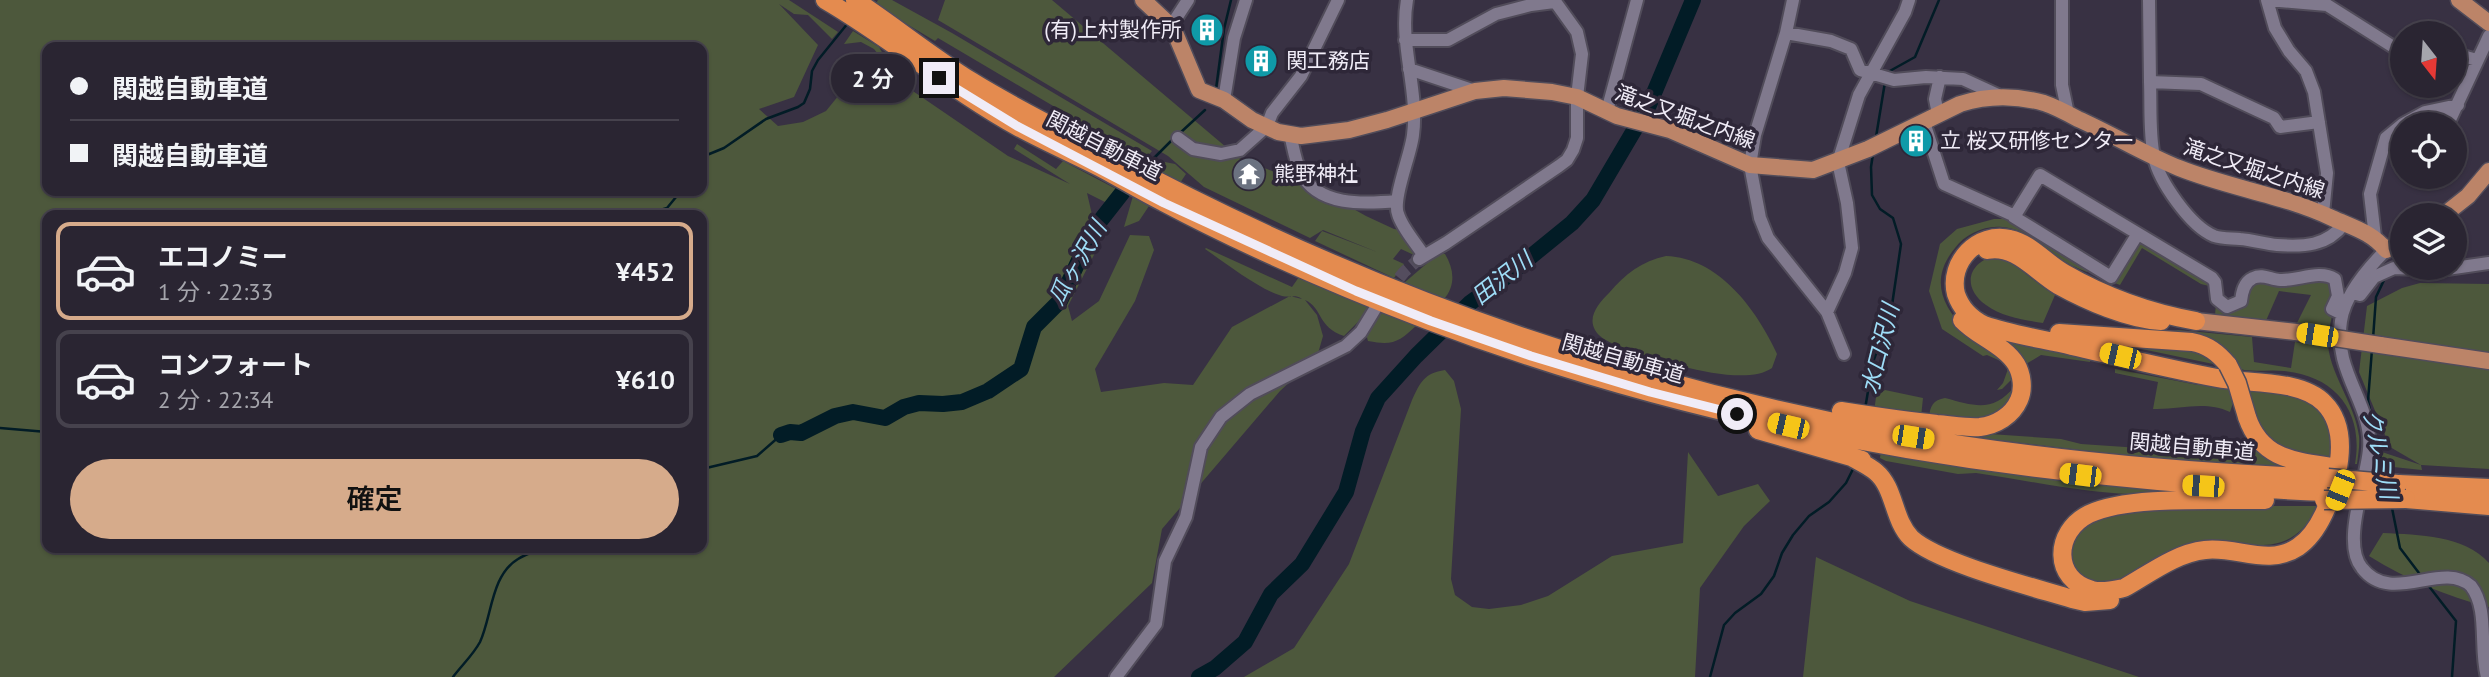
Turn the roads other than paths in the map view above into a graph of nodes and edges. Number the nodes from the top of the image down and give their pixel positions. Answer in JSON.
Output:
{"nodes":[{"id":1,"x":855,"y":0,"type":"edge"},
{"id":2,"x":1143,"y":0,"type":"edge"},
{"id":3,"x":1188,"y":0,"type":"edge"},
{"id":4,"x":1246,"y":0,"type":"edge"},
{"id":5,"x":1338,"y":0,"type":"edge"},
{"id":6,"x":1407,"y":0,"type":"edge"},
{"id":7,"x":1637,"y":0,"type":"edge"},
{"id":8,"x":1793,"y":0,"type":"edge"},
{"id":9,"x":1909,"y":0,"type":"edge"},
{"id":10,"x":2062,"y":0,"type":"edge"},
{"id":11,"x":2149,"y":0,"type":"edge"},
{"id":12,"x":2267,"y":0,"type":"edge"},
{"id":13,"x":2459,"y":0,"type":"edge"},
{"id":14,"x":1554,"y":1,"type":"edge"},
{"id":15,"x":831,"y":4,"type":"edge"},
{"id":16,"x":874,"y":23,"type":"junction"},
{"id":17,"x":2489,"y":23,"type":"edge"},
{"id":18,"x":1171,"y":26,"type":"junction"},
{"id":19,"x":1786,"y":33,"type":"junction"},
{"id":20,"x":2489,"y":36,"type":"edge"},
{"id":21,"x":1405,"y":40,"type":"junction"},
{"id":22,"x":2390,"y":44,"type":"edge"},
{"id":23,"x":2468,"y":58,"type":"edge"},
{"id":24,"x":2477,"y":60,"type":"junction"},
{"id":25,"x":1409,"y":69,"type":"junction"},
{"id":26,"x":1870,"y":74,"type":"junction"},
{"id":27,"x":1940,"y":77,"type":"junction"},
{"id":28,"x":2150,"y":82,"type":"junction"},
{"id":29,"x":1475,"y":91,"type":"junction"},
{"id":30,"x":2000,"y":96,"type":"junction"},
{"id":31,"x":1577,"y":97,"type":"junction"},
{"id":32,"x":1224,"y":100,"type":"junction"},
{"id":33,"x":2458,"y":105,"type":"junction"},
{"id":34,"x":1413,"y":112,"type":"junction"},
{"id":35,"x":2425,"y":112,"type":"edge"},
{"id":36,"x":2454,"y":112,"type":"edge"},
{"id":37,"x":1612,"y":113,"type":"junction"},
{"id":38,"x":2068,"y":114,"type":"junction"},
{"id":39,"x":1931,"y":118,"type":"junction"},
{"id":40,"x":2319,"y":122,"type":"junction"},
{"id":41,"x":1267,"y":126,"type":"junction"},
{"id":42,"x":1290,"y":134,"type":"junction"},
{"id":43,"x":2390,"y":135,"type":"edge"},
{"id":44,"x":1178,"y":138,"type":"dead end"},
{"id":45,"x":2154,"y":158,"type":"junction"},
{"id":46,"x":1838,"y":162,"type":"junction"},
{"id":47,"x":1751,"y":165,"type":"junction"},
{"id":48,"x":2489,"y":171,"type":"edge"},
{"id":49,"x":1397,"y":201,"type":"junction"},
{"id":50,"x":2459,"y":203,"type":"edge"},
{"id":51,"x":2323,"y":214,"type":"junction"},
{"id":52,"x":2015,"y":216,"type":"junction"},
{"id":53,"x":2344,"y":224,"type":"junction"},
{"id":54,"x":2137,"y":235,"type":"junction"},
{"id":55,"x":1997,"y":237,"type":"junction"},
{"id":56,"x":2375,"y":237,"type":"junction"},
{"id":57,"x":2390,"y":248,"type":"edge"},
{"id":58,"x":2386,"y":250,"type":"junction"},
{"id":59,"x":2489,"y":263,"type":"edge"},
{"id":60,"x":2353,"y":293,"type":"junction"},
{"id":61,"x":1375,"y":309,"type":"dead end"},
{"id":62,"x":1828,"y":312,"type":"junction"},
{"id":63,"x":2342,"y":314,"type":"junction"},
{"id":64,"x":2196,"y":321,"type":"junction"},
{"id":65,"x":2038,"y":330,"type":"junction"},
{"id":66,"x":1492,"y":334,"type":"junction"},
{"id":67,"x":1844,"y":354,"type":"dead end"},
{"id":68,"x":2489,"y":361,"type":"edge"},
{"id":69,"x":1834,"y":430,"type":"junction"},
{"id":70,"x":1888,"y":432,"type":"junction"},
{"id":71,"x":2327,"y":484,"type":"junction"},
{"id":72,"x":2401,"y":486,"type":"junction"},
{"id":73,"x":2489,"y":486,"type":"edge"},
{"id":74,"x":2489,"y":506,"type":"edge"},
{"id":75,"x":1116,"y":677,"type":"edge"},
{"id":76,"x":2487,"y":677,"type":"edge"}],
"edges":[{"from":1,"to":16,"type":"highway","name":"関越自動車道"},
{"from":2,"to":18,"type":"main road","name":"滝之又堀之内線"},
{"from":3,"to":18,"type":"street"},
{"from":4,"to":32,"type":"street"},
{"from":5,"to":41,"type":"street"},
{"from":6,"to":21,"type":"street"},
{"from":7,"to":37,"type":"street"},
{"from":8,"to":19,"type":"street"},
{"from":9,"to":26,"type":"street"},
{"from":10,"to":38,"type":"street"},
{"from":11,"to":28,"type":"street"},
{"from":12,"to":22,"type":"street"},
{"from":12,"to":40,"type":"street"},
{"from":13,"to":17,"type":"main road"},
{"from":14,"to":21,"type":"street"},
{"from":14,"to":31,"type":"street"},
{"from":15,"to":16,"type":"highway","name":"関越自動車道"},
{"from":16,"to":66,"type":"highway","name":"関越自動車道"},
{"from":18,"to":32,"type":"main road","name":"滝之又堀之内線"},
{"from":19,"to":26,"type":"street"},
{"from":19,"to":47,"type":"street"},
{"from":20,"to":24,"type":"street"},
{"from":21,"to":25,"type":"street"},
{"from":23,"to":24,"type":"street"},
{"from":24,"to":33,"type":"street"},
{"from":25,"to":29,"type":"street"},
{"from":25,"to":34,"type":"street"},
{"from":26,"to":27,"type":"street"},
{"from":26,"to":46,"type":"street"},
{"from":27,"to":30,"type":"street"},
{"from":27,"to":39,"type":"street"},
{"from":28,"to":40,"type":"street"},
{"from":28,"to":45,"type":"street"},
{"from":29,"to":31,"type":"main road","name":"滝之又堀之内線"},
{"from":29,"to":34,"type":"main road","name":"滝之又堀之内線"},
{"from":30,"to":38,"type":"main road","name":"滝之又堀之内線"},
{"from":30,"to":39,"type":"main road","name":"滝之又堀之内線"},
{"from":31,"to":37,"type":"main road","name":"滝之又堀之内線"},
{"from":31,"to":49,"type":"street"},
{"from":32,"to":41,"type":"main road","name":"滝之又堀之内線"},
{"from":33,"to":35,"type":"street"},
{"from":33,"to":36,"type":"street"},
{"from":34,"to":42,"type":"main road","name":"滝之又堀之内線"},
{"from":34,"to":49,"type":"street"},
{"from":37,"to":47,"type":"main road","name":"滝之又堀之内線"},
{"from":38,"to":45,"type":"main road","name":"滝之又堀之内線"},
{"from":39,"to":46,"type":"main road","name":"滝之又堀之内線"},
{"from":39,"to":52,"type":"street"},
{"from":40,"to":51,"type":"street"},
{"from":41,"to":42,"type":"main road","name":"滝之又堀之内線"},
{"from":41,"to":44,"type":"street"},
{"from":42,"to":49,"type":"street"},
{"from":43,"to":56,"type":"street"},
{"from":45,"to":51,"type":"main road","name":"滝之又堀之内線"},
{"from":45,"to":53,"type":"street"},
{"from":46,"to":47,"type":"main road","name":"滝之又堀之内線"},
{"from":46,"to":62,"type":"street"},
{"from":47,"to":62,"type":"street"},
{"from":48,"to":50,"type":"main road"},
{"from":51,"to":53,"type":"main road","name":"滝之又堀之内線"},
{"from":52,"to":54,"type":"street"},
{"from":52,"to":54,"type":"street"},
{"from":53,"to":56,"type":"main road","name":"滝之又堀之内線"},
{"from":54,"to":63,"type":"street"},
{"from":55,"to":64,"type":"highway"},
{"from":55,"to":70,"type":"highway"},
{"from":55,"to":71,"type":"highway"},
{"from":56,"to":58,"type":"main road","name":"滝之又堀之内線"},
{"from":57,"to":58,"type":"main road"},
{"from":58,"to":60,"type":"street"},
{"from":59,"to":60,"type":"street"},
{"from":60,"to":63,"type":"street"},
{"from":61,"to":75,"type":"street"},
{"from":62,"to":67,"type":"street"},
{"from":63,"to":76,"type":"street"},
{"from":64,"to":65,"type":"highway"},
{"from":64,"to":68,"type":"main road","bridge":true},
{"from":65,"to":69,"type":"highway"},
{"from":65,"to":71,"type":"highway","bridge":true},
{"from":66,"to":69,"type":"highway","name":"関越自動車道"},
{"from":66,"to":69,"type":"highway","name":"関越自動車道"},
{"from":69,"to":70,"type":"highway"},
{"from":69,"to":70,"type":"highway","name":"関越自動車道"},
{"from":70,"to":71,"type":"highway","name":"関越自動車道"},
{"from":71,"to":72,"type":"highway"},
{"from":71,"to":72,"type":"highway","name":"関越自動車道","bridge":true},
{"from":72,"to":73,"type":"highway"},
{"from":72,"to":74,"type":"highway","name":"関越自動車道"}]}
